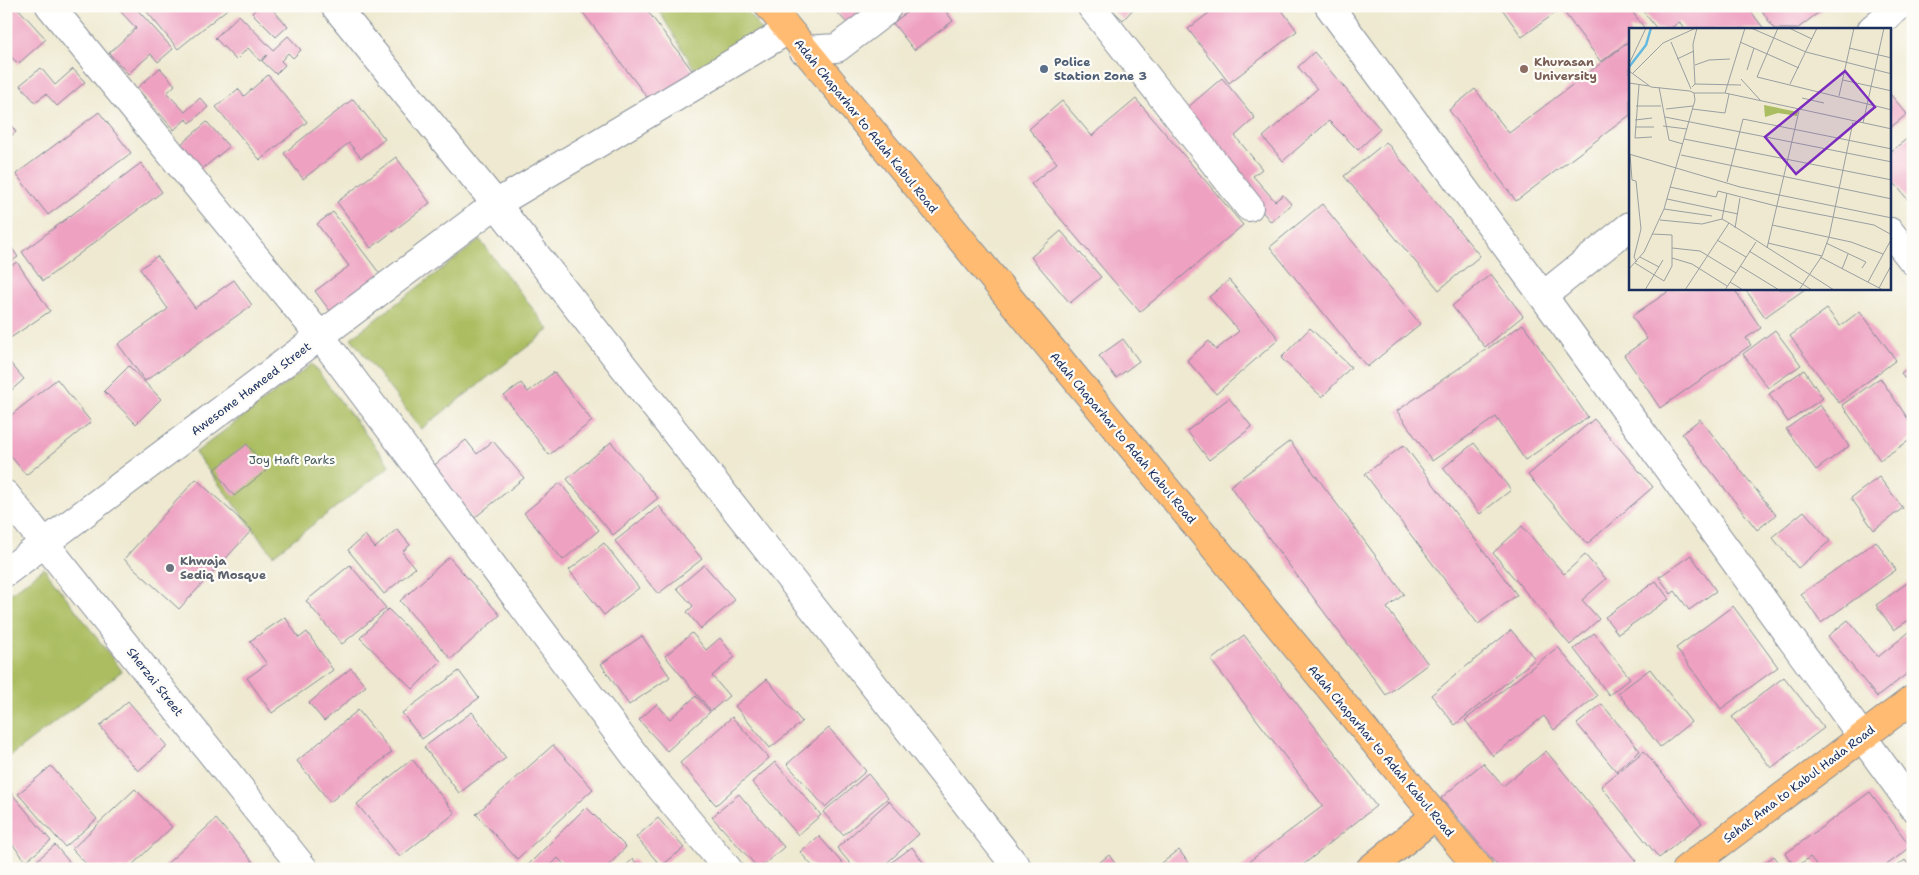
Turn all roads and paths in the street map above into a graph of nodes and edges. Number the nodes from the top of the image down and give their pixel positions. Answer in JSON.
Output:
{"nodes":[{"id":1,"x":50,"y":6,"type":"edge"},
{"id":2,"x":335,"y":6,"type":"edge"},
{"id":3,"x":769,"y":6,"type":"edge"},
{"id":4,"x":888,"y":6,"type":"edge"},
{"id":5,"x":1091,"y":6,"type":"edge"},
{"id":6,"x":1329,"y":6,"type":"edge"},
{"id":7,"x":1899,"y":6,"type":"edge"},
{"id":8,"x":1873,"y":28,"type":"edge"},
{"id":9,"x":795,"y":40,"type":"junction"},
{"id":10,"x":496,"y":204,"type":"junction"},
{"id":11,"x":1249,"y":207,"type":"dead end"},
{"id":12,"x":1629,"y":227,"type":"edge"},
{"id":13,"x":1892,"y":235,"type":"edge"},
{"id":14,"x":1913,"y":261,"type":"edge"},
{"id":15,"x":1543,"y":296,"type":"junction"},
{"id":16,"x":320,"y":338,"type":"junction"},
{"id":17,"x":6,"y":495,"type":"edge"},
{"id":18,"x":44,"y":542,"type":"junction"},
{"id":19,"x":6,"y":572,"type":"edge"},
{"id":20,"x":1913,"y":700,"type":"edge"},
{"id":21,"x":1862,"y":737,"type":"junction"},
{"id":22,"x":1913,"y":807,"type":"edge"},
{"id":23,"x":1435,"y":816,"type":"junction"},
{"id":24,"x":304,"y":869,"type":"edge"},
{"id":25,"x":728,"y":869,"type":"edge"},
{"id":26,"x":1018,"y":869,"type":"edge"},
{"id":27,"x":1370,"y":869,"type":"edge"},
{"id":28,"x":1479,"y":869,"type":"edge"},
{"id":29,"x":1686,"y":869,"type":"edge"}],
"edges":[{"from":1,"to":16,"type":"street"},
{"from":2,"to":10,"type":"street"},
{"from":3,"to":9,"type":"main road","name":"Adah Chaparhar to Adah Kabul Road"},
{"from":4,"to":9,"type":"street"},
{"from":5,"to":11,"type":"street"},
{"from":6,"to":15,"type":"street"},
{"from":7,"to":8,"type":"street"},
{"from":9,"to":10,"type":"street","name":"Awesome Hameed Street"},
{"from":9,"to":23,"type":"main road","name":"Adah Chaparhar to Adah Kabul Road"},
{"from":10,"to":16,"type":"street","name":"Awesome Hameed Street"},
{"from":10,"to":26,"type":"street"},
{"from":12,"to":15,"type":"street"},
{"from":13,"to":14,"type":"street"},
{"from":15,"to":21,"type":"street"},
{"from":16,"to":18,"type":"street","name":"Awesome Hameed Street"},
{"from":16,"to":25,"type":"street"},
{"from":17,"to":18,"type":"street","name":"Sherzai Street"},
{"from":18,"to":19,"type":"street","name":"Awesome Hameed Street"},
{"from":18,"to":24,"type":"street","name":"Sherzai Street"},
{"from":20,"to":21,"type":"main road","name":"Sehat Ama to Kabul Hada Road"},
{"from":21,"to":22,"type":"street"},
{"from":21,"to":29,"type":"main road","name":"Sehat Ama to Kabul Hada Road"},
{"from":23,"to":27,"type":"main road"},
{"from":23,"to":28,"type":"main road","name":"Adah Chaparhar to Adah Kabul Road"}]}
